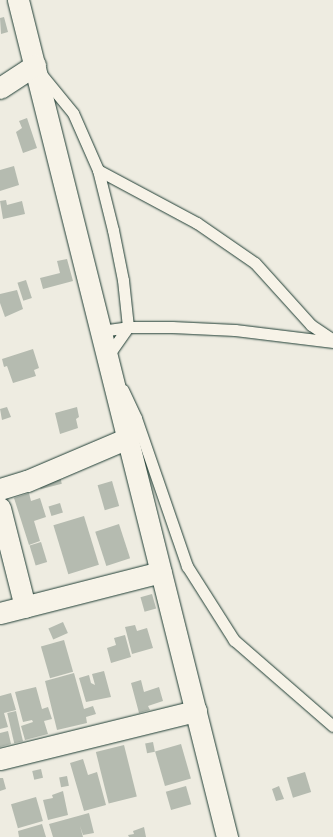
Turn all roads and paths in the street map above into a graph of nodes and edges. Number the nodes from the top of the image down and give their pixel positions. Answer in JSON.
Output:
{"nodes":[{"id":1,"x":18,"y":0,"type":"edge"},
{"id":2,"x":35,"y":65,"type":"junction"},
{"id":3,"x":0,"y":88,"type":"edge"},
{"id":4,"x":98,"y":170,"type":"junction"},
{"id":5,"x":128,"y":327,"type":"junction"},
{"id":6,"x":101,"y":331,"type":"junction"},
{"id":7,"x":333,"y":341,"type":"edge"},
{"id":8,"x":108,"y":357,"type":"junction"},
{"id":9,"x":128,"y":438,"type":"junction"},
{"id":10,"x":0,"y":489,"type":"edge"},
{"id":11,"x":0,"y":508,"type":"edge"},
{"id":12,"x":161,"y":572,"type":"junction"},
{"id":13,"x":25,"y":607,"type":"junction"},
{"id":14,"x":0,"y":613,"type":"edge"},
{"id":15,"x":196,"y":711,"type":"junction"},
{"id":16,"x":333,"y":726,"type":"edge"},
{"id":17,"x":0,"y":759,"type":"edge"},
{"id":18,"x":227,"y":837,"type":"edge"}],
"edges":[{"from":1,"to":2,"type":"street"},
{"from":2,"to":3,"type":"street"},
{"from":2,"to":4,"type":"lane"},
{"from":2,"to":6,"type":"street"},
{"from":4,"to":5,"type":"lane"},
{"from":4,"to":7,"type":"lane"},
{"from":5,"to":6,"type":"lane"},
{"from":5,"to":7,"type":"lane"},
{"from":5,"to":8,"type":"lane"},
{"from":6,"to":8,"type":"street"},
{"from":8,"to":9,"type":"street"},
{"from":8,"to":16,"type":"lane"},
{"from":9,"to":10,"type":"street"},
{"from":9,"to":12,"type":"street"},
{"from":11,"to":13,"type":"street"},
{"from":12,"to":13,"type":"street"},
{"from":12,"to":15,"type":"street"},
{"from":13,"to":14,"type":"street"},
{"from":15,"to":17,"type":"street"},
{"from":15,"to":18,"type":"street"}]}
